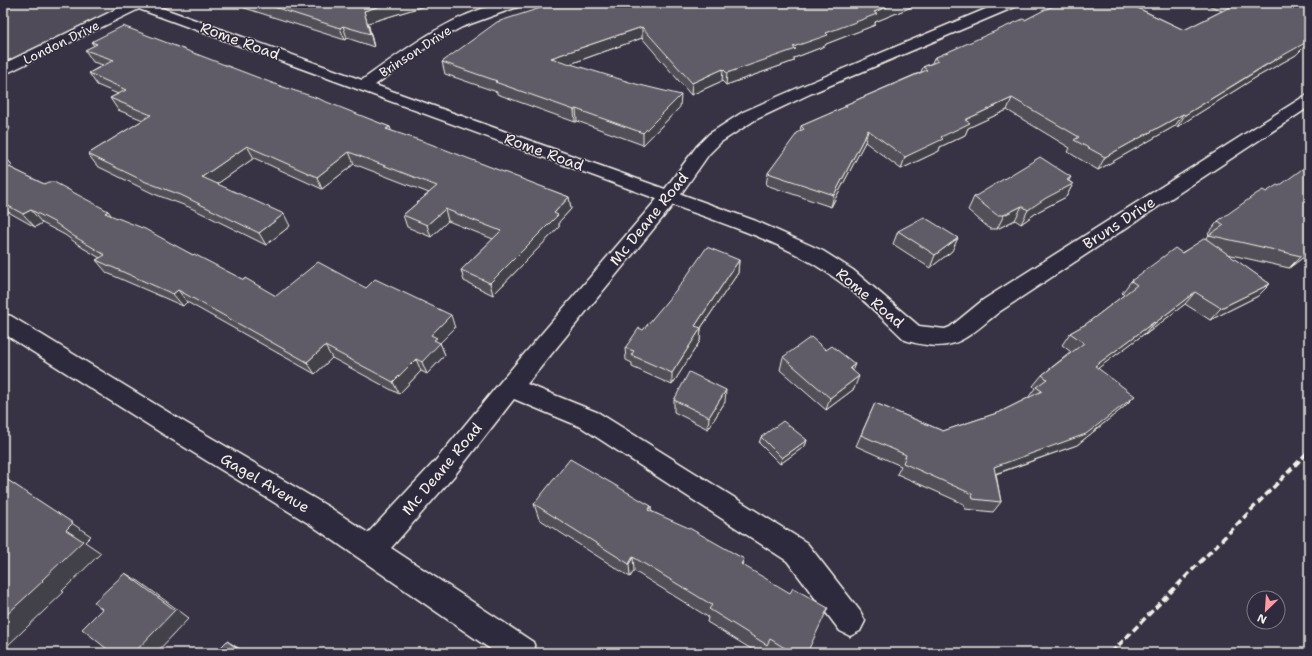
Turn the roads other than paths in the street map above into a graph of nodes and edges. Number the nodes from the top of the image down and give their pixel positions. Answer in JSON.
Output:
{"nodes":[{"id":1,"x":515,"y":3,"type":"edge"},
{"id":2,"x":1012,"y":3,"type":"edge"},
{"id":3,"x":139,"y":4,"type":"edge"},
{"id":4,"x":3,"y":70,"type":"edge"},
{"id":5,"x":362,"y":86,"type":"junction"},
{"id":6,"x":1309,"y":100,"type":"edge"},
{"id":7,"x":669,"y":197,"type":"junction"},
{"id":8,"x":3,"y":322,"type":"edge"},
{"id":9,"x":929,"y":337,"type":"joint"},
{"id":10,"x":510,"y":387,"type":"junction"},
{"id":11,"x":371,"y":550,"type":"junction"},
{"id":12,"x":850,"y":621,"type":"dead end"},
{"id":13,"x":517,"y":652,"type":"edge"}],
"edges":[{"from":1,"to":5,"type":"street","name":"Brinson Drive"},
{"from":2,"to":7,"type":"street","name":"Mc Deane Road"},
{"from":3,"to":4,"type":"street","name":"London Drive"},
{"from":3,"to":5,"type":"street","name":"Rome Road"},
{"from":5,"to":7,"type":"street","name":"Rome Road"},
{"from":6,"to":9,"type":"street","name":"Bruns Drive"},
{"from":7,"to":9,"type":"street","name":"Rome Road"},
{"from":7,"to":10,"type":"street","name":"Mc Deane Road"},
{"from":8,"to":11,"type":"street","name":"Gagel Avenue"},
{"from":10,"to":11,"type":"street","name":"Mc Deane Road"},
{"from":10,"to":12,"type":"street"},
{"from":11,"to":13,"type":"street","name":"Gagel Avenue"}]}
